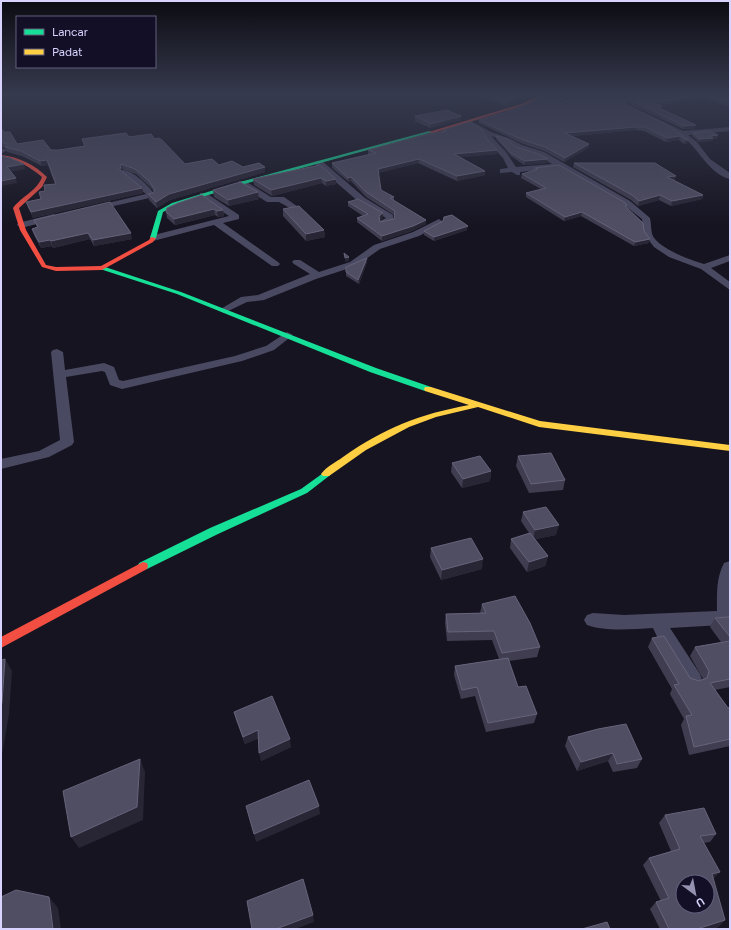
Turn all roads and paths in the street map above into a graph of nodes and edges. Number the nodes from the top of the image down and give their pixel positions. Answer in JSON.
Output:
{"nodes":[{"id":1,"x":409,"y":138,"type":"edge"},
{"id":2,"x":488,"y":138,"type":"edge"},
{"id":3,"x":504,"y":138,"type":"edge"},
{"id":4,"x":688,"y":138,"type":"edge"},
{"id":5,"x":1,"y":156,"type":"edge"},
{"id":6,"x":319,"y":163,"type":"junction"},
{"id":7,"x":560,"y":165,"type":"junction"},
{"id":8,"x":503,"y":171,"type":"dead end"},
{"id":9,"x":515,"y":171,"type":"junction"},
{"id":10,"x":125,"y":172,"type":"edge"},
{"id":11,"x":730,"y":176,"type":"edge"},
{"id":12,"x":242,"y":183,"type":"junction"},
{"id":13,"x":203,"y":195,"type":"junction"},
{"id":14,"x":297,"y":209,"type":"edge"},
{"id":15,"x":85,"y":210,"type":"edge"},
{"id":16,"x":63,"y":215,"type":"edge"},
{"id":17,"x":229,"y":220,"type":"junction"},
{"id":18,"x":383,"y":222,"type":"edge"},
{"id":19,"x":439,"y":222,"type":"edge"},
{"id":20,"x":217,"y":223,"type":"junction"},
{"id":21,"x":21,"y":225,"type":"junction"},
{"id":22,"x":153,"y":238,"type":"junction"},
{"id":23,"x":259,"y":241,"type":"dead end"},
{"id":24,"x":730,"y":258,"type":"edge"},
{"id":25,"x":298,"y":262,"type":"dead end"},
{"id":26,"x":275,"y":264,"type":"dead end"},
{"id":27,"x":102,"y":268,"type":"junction"},
{"id":28,"x":704,"y":268,"type":"junction"},
{"id":29,"x":318,"y":275,"type":"junction"},
{"id":30,"x":730,"y":287,"type":"edge"},
{"id":31,"x":224,"y":310,"type":"junction"},
{"id":32,"x":287,"y":336,"type":"junction"},
{"id":33,"x":57,"y":352,"type":"dead end"},
{"id":34,"x":59,"y":375,"type":"junction"},
{"id":35,"x":477,"y":406,"type":"junction"},
{"id":36,"x":730,"y":448,"type":"edge"},
{"id":37,"x":1,"y":464,"type":"edge"},
{"id":38,"x":730,"y":567,"type":"edge"},
{"id":39,"x":728,"y":610,"type":"edge"},
{"id":40,"x":593,"y":620,"type":"dead end"},
{"id":41,"x":658,"y":621,"type":"junction"},
{"id":42,"x":1,"y":643,"type":"edge"},
{"id":43,"x":693,"y":680,"type":"edge"}],
"edges":[{"from":1,"to":6,"type":"street"},
{"from":2,"to":9,"type":"street"},
{"from":3,"to":7,"type":"street"},
{"from":4,"to":11,"type":"street"},
{"from":5,"to":21,"type":"street"},
{"from":6,"to":12,"type":"street"},
{"from":6,"to":18,"type":"street"},
{"from":7,"to":9,"type":"street"},
{"from":7,"to":28,"type":"street"},
{"from":8,"to":9,"type":"street"},
{"from":10,"to":15,"type":"street"},
{"from":12,"to":13,"type":"street"},
{"from":12,"to":14,"type":"street"},
{"from":13,"to":17,"type":"street"},
{"from":13,"to":22,"type":"street"},
{"from":16,"to":21,"type":"street"},
{"from":17,"to":20,"type":"street"},
{"from":17,"to":23,"type":"street"},
{"from":19,"to":29,"type":"street"},
{"from":20,"to":22,"type":"street"},
{"from":20,"to":26,"type":"street"},
{"from":21,"to":27,"type":"street"},
{"from":22,"to":27,"type":"street"},
{"from":24,"to":28,"type":"street"},
{"from":25,"to":29,"type":"street"},
{"from":27,"to":31,"type":"street"},
{"from":28,"to":30,"type":"street"},
{"from":29,"to":31,"type":"street"},
{"from":31,"to":32,"type":"street"},
{"from":32,"to":34,"type":"street"},
{"from":32,"to":35,"type":"street"},
{"from":33,"to":34,"type":"street"},
{"from":34,"to":37,"type":"street"},
{"from":35,"to":36,"type":"street"},
{"from":35,"to":42,"type":"street"},
{"from":38,"to":39,"type":"street"},
{"from":39,"to":41,"type":"street"},
{"from":40,"to":41,"type":"street"},
{"from":41,"to":43,"type":"street"}]}
